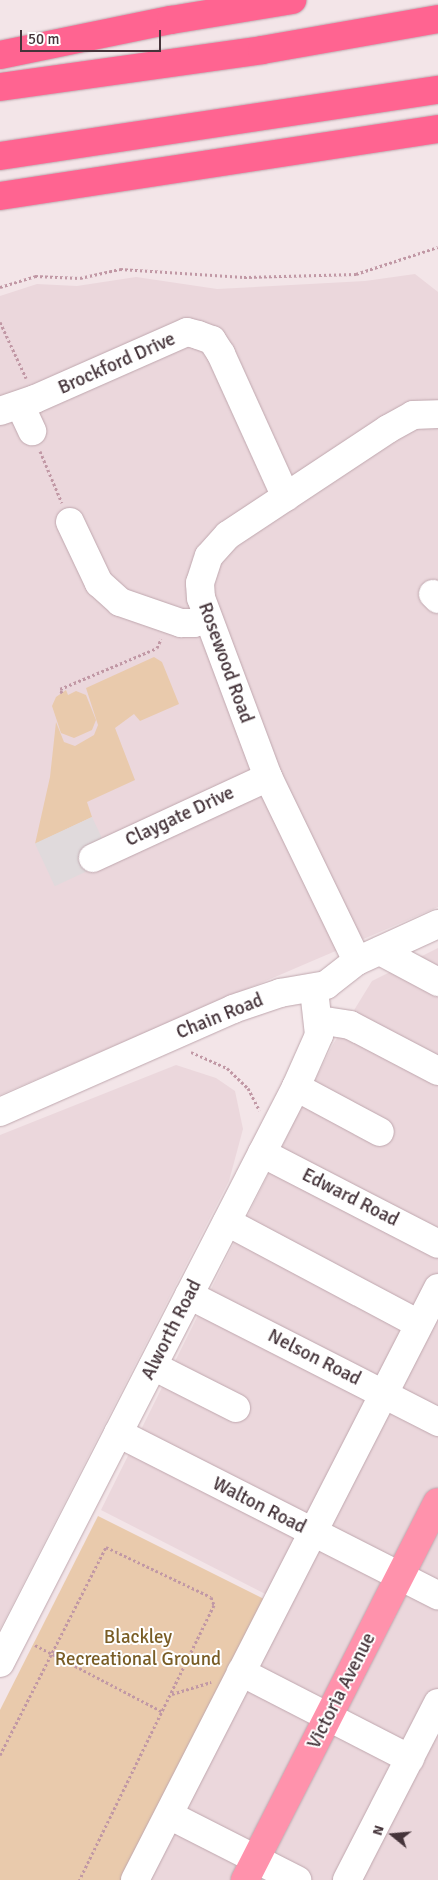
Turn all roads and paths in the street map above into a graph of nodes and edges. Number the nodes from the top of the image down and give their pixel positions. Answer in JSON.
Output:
{"nodes":[{"id":1,"x":292,"y":0,"type":"edge"},
{"id":2,"x":438,"y":19,"type":"edge"},
{"id":3,"x":0,"y":55,"type":"edge"},
{"id":4,"x":0,"y":87,"type":"edge"},
{"id":5,"x":438,"y":90,"type":"edge"},
{"id":6,"x":438,"y":129,"type":"edge"},
{"id":7,"x":0,"y":156,"type":"edge"},
{"id":8,"x":245,"y":158,"type":"junction"},
{"id":9,"x":0,"y":184,"type":"edge"},
{"id":10,"x":0,"y":196,"type":"edge"},
{"id":11,"x":438,"y":247,"type":"edge"},
{"id":12,"x":0,"y":287,"type":"edge"},
{"id":13,"x":0,"y":322,"type":"edge"},
{"id":14,"x":18,"y":405,"type":"edge"},
{"id":15,"x":438,"y":414,"type":"edge"},
{"id":16,"x":32,"y":431,"type":"joint"},
{"id":17,"x":286,"y":497,"type":"junction"},
{"id":18,"x":80,"y":529,"type":"joint"},
{"id":19,"x":207,"y":617,"type":"junction"},
{"id":20,"x":169,"y":619,"type":"junction"},
{"id":21,"x":62,"y":693,"type":"dead end"},
{"id":22,"x":268,"y":777,"type":"junction"},
{"id":23,"x":93,"y":858,"type":"dead end"},
{"id":24,"x":438,"y":924,"type":"edge"},
{"id":25,"x":368,"y":956,"type":"junction"},
{"id":26,"x":438,"y":982,"type":"edge"},
{"id":27,"x":314,"y":990,"type":"junction"},
{"id":28,"x":319,"y":1020,"type":"junction"},
{"id":29,"x":189,"y":1051,"type":"dead end"},
{"id":30,"x":438,"y":1071,"type":"edge"},
{"id":31,"x":296,"y":1087,"type":"junction"},
{"id":32,"x":0,"y":1112,"type":"edge"},
{"id":33,"x":259,"y":1116,"type":"dead end"},
{"id":34,"x":380,"y":1132,"type":"dead end"},
{"id":35,"x":262,"y":1153,"type":"junction"},
{"id":36,"x":226,"y":1222,"type":"junction"},
{"id":37,"x":438,"y":1244,"type":"edge"},
{"id":38,"x":438,"y":1288,"type":"edge"},
{"id":39,"x":189,"y":1295,"type":"junction"},
{"id":40,"x":419,"y":1324,"type":"junction"},
{"id":41,"x":153,"y":1366,"type":"junction"},
{"id":42,"x":383,"y":1394,"type":"junction"},
{"id":43,"x":236,"y":1408,"type":"dead end"},
{"id":44,"x":438,"y":1422,"type":"edge"},
{"id":45,"x":118,"y":1433,"type":"junction"},
{"id":46,"x":438,"y":1502,"type":"edge"},
{"id":47,"x":311,"y":1533,"type":"junction"},
{"id":48,"x":400,"y":1577,"type":"junction"},
{"id":49,"x":438,"y":1595,"type":"edge"},
{"id":50,"x":51,"y":1654,"type":"junction"},
{"id":51,"x":0,"y":1663,"type":"edge"},
{"id":52,"x":241,"y":1672,"type":"junction"},
{"id":53,"x":171,"y":1694,"type":"junction"},
{"id":54,"x":438,"y":1704,"type":"edge"},
{"id":55,"x":163,"y":1712,"type":"junction"},
{"id":56,"x":328,"y":1719,"type":"junction"},
{"id":57,"x":0,"y":1755,"type":"edge"},
{"id":58,"x":410,"y":1759,"type":"junction"},
{"id":59,"x":168,"y":1814,"type":"junction"},
{"id":60,"x":251,"y":1869,"type":"edge"},
{"id":61,"x":79,"y":1880,"type":"edge"},
{"id":62,"x":135,"y":1880,"type":"edge"},
{"id":63,"x":297,"y":1880,"type":"edge"},
{"id":64,"x":347,"y":1880,"type":"edge"}],
"edges":[{"from":1,"to":3,"type":"highway"},
{"from":2,"to":4,"type":"highway"},
{"from":5,"to":7,"type":"highway"},
{"from":6,"to":8,"type":"highway"},
{"from":8,"to":9,"type":"highway"},
{"from":8,"to":10,"type":"highway"},
{"from":11,"to":12,"type":"path"},
{"from":13,"to":14,"type":"path"},
{"from":14,"to":16,"type":"street"},
{"from":14,"to":17,"type":"street","name":"Brockford Drive"},
{"from":15,"to":17,"type":"street","name":"Rosewood Road"},
{"from":16,"to":18,"type":"path"},
{"from":17,"to":19,"type":"street","name":"Rosewood Road"},
{"from":18,"to":20,"type":"street"},
{"from":19,"to":20,"type":"street"},
{"from":19,"to":22,"type":"street","name":"Rosewood Road"},
{"from":20,"to":21,"type":"path"},
{"from":22,"to":23,"type":"street","name":"Claygate Drive"},
{"from":22,"to":25,"type":"street","name":"Rosewood Road"},
{"from":24,"to":25,"type":"street","name":"Chain Road"},
{"from":25,"to":26,"type":"street"},
{"from":25,"to":27,"type":"street","name":"Chain Road"},
{"from":27,"to":28,"type":"street","name":"Alworth Road"},
{"from":27,"to":32,"type":"street","name":"Chain Road"},
{"from":28,"to":30,"type":"street"},
{"from":28,"to":31,"type":"street","name":"Alworth Road"},
{"from":29,"to":33,"type":"path"},
{"from":31,"to":34,"type":"street"},
{"from":31,"to":35,"type":"street","name":"Alworth Road"},
{"from":35,"to":36,"type":"street","name":"Alworth Road"},
{"from":35,"to":37,"type":"street","name":"Edward Road"},
{"from":36,"to":39,"type":"street","name":"Alworth Road"},
{"from":36,"to":40,"type":"street"},
{"from":38,"to":40,"type":"street"},
{"from":39,"to":41,"type":"street","name":"Alworth Road"},
{"from":39,"to":42,"type":"street","name":"Nelson Road"},
{"from":40,"to":42,"type":"street"},
{"from":41,"to":43,"type":"street"},
{"from":41,"to":45,"type":"street","name":"Alworth Road"},
{"from":42,"to":44,"type":"street","name":"Nelson Road"},
{"from":42,"to":47,"type":"street"},
{"from":45,"to":47,"type":"street","name":"Walton Road"},
{"from":45,"to":51,"type":"street","name":"Alworth Road"},
{"from":46,"to":48,"type":"main road","name":"Victoria Avenue"},
{"from":47,"to":48,"type":"street","name":"Walton Road"},
{"from":47,"to":52,"type":"street"},
{"from":48,"to":49,"type":"street","name":"Walton Road"},
{"from":48,"to":56,"type":"main road","name":"Victoria Avenue"},
{"from":50,"to":53,"type":"path"},
{"from":50,"to":55,"type":"path"},
{"from":50,"to":57,"type":"path"},
{"from":52,"to":53,"type":"path"},
{"from":52,"to":56,"type":"street"},
{"from":52,"to":59,"type":"street"},
{"from":53,"to":55,"type":"path"},
{"from":54,"to":58,"type":"street"},
{"from":55,"to":61,"type":"path"},
{"from":56,"to":58,"type":"street"},
{"from":56,"to":60,"type":"main road","name":"Victoria Avenue"},
{"from":58,"to":64,"type":"street"},
{"from":59,"to":60,"type":"street"},
{"from":59,"to":62,"type":"street"},
{"from":60,"to":63,"type":"street"}]}
